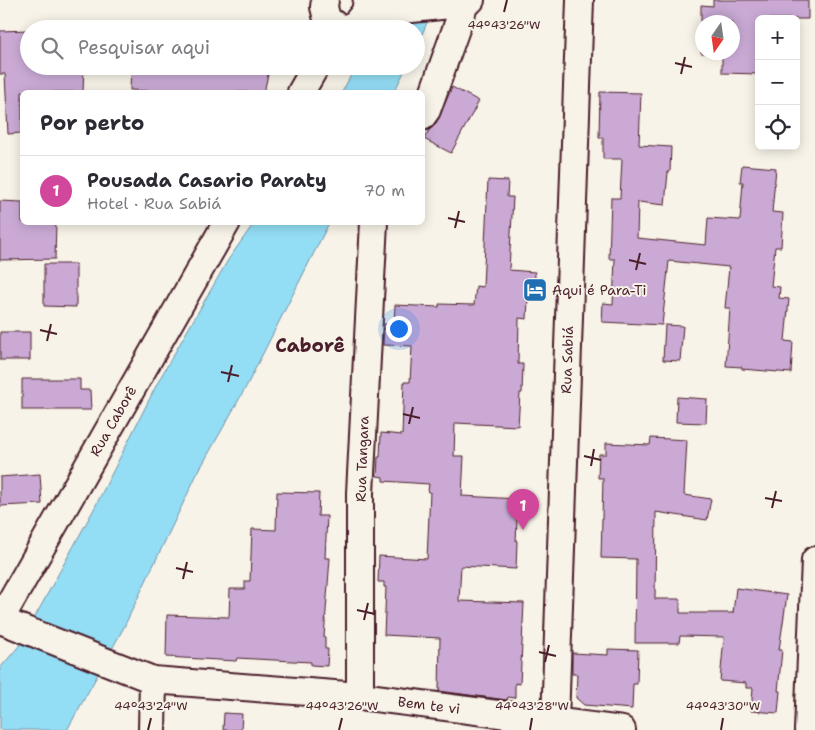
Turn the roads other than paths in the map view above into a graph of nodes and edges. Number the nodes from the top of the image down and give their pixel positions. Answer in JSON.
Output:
{"nodes":[{"id":1,"x":325,"y":0,"type":"edge"},
{"id":2,"x":580,"y":0,"type":"edge"},
{"id":3,"x":462,"y":2,"type":"edge"},
{"id":4,"x":369,"y":8,"type":"edge"},
{"id":5,"x":327,"y":20,"type":"edge"},
{"id":6,"x":359,"y":20,"type":"edge"},
{"id":7,"x":311,"y":75,"type":"edge"},
{"id":8,"x":302,"y":90,"type":"edge"},
{"id":9,"x":425,"y":113,"type":"edge"},
{"id":10,"x":225,"y":225,"type":"edge"},
{"id":11,"x":374,"y":225,"type":"edge"},
{"id":12,"x":815,"y":560,"type":"edge"},
{"id":13,"x":0,"y":620,"type":"edge"},
{"id":14,"x":153,"y":680,"type":"junction"},
{"id":15,"x":360,"y":696,"type":"junction"},
{"id":16,"x":555,"y":721,"type":"junction"},
{"id":17,"x":502,"y":722,"type":"edge"},
{"id":18,"x":152,"y":730,"type":"edge"},
{"id":19,"x":622,"y":730,"type":"edge"},
{"id":20,"x":808,"y":730,"type":"edge"}],
"edges":[{"from":1,"to":5,"type":"street"},
{"from":2,"to":16,"type":"street","name":"Rua Sabiá"},
{"from":3,"to":4,"type":"street"},
{"from":3,"to":9,"type":"street"},
{"from":4,"to":6,"type":"street"},
{"from":7,"to":8,"type":"street"},
{"from":10,"to":13,"type":"street","name":"Rua Caborê"},
{"from":11,"to":15,"type":"street","name":"Rua Tangara"},
{"from":12,"to":20,"type":"street"},
{"from":13,"to":14,"type":"street","name":"Bem te vi"},
{"from":14,"to":15,"type":"street","name":"Bem te vi"},
{"from":14,"to":18,"type":"street"},
{"from":15,"to":17,"type":"street","name":"Bem te vi"},
{"from":16,"to":17,"type":"street","name":"Bem te vi"},
{"from":16,"to":19,"type":"street","name":"Bem te vi"}]}
